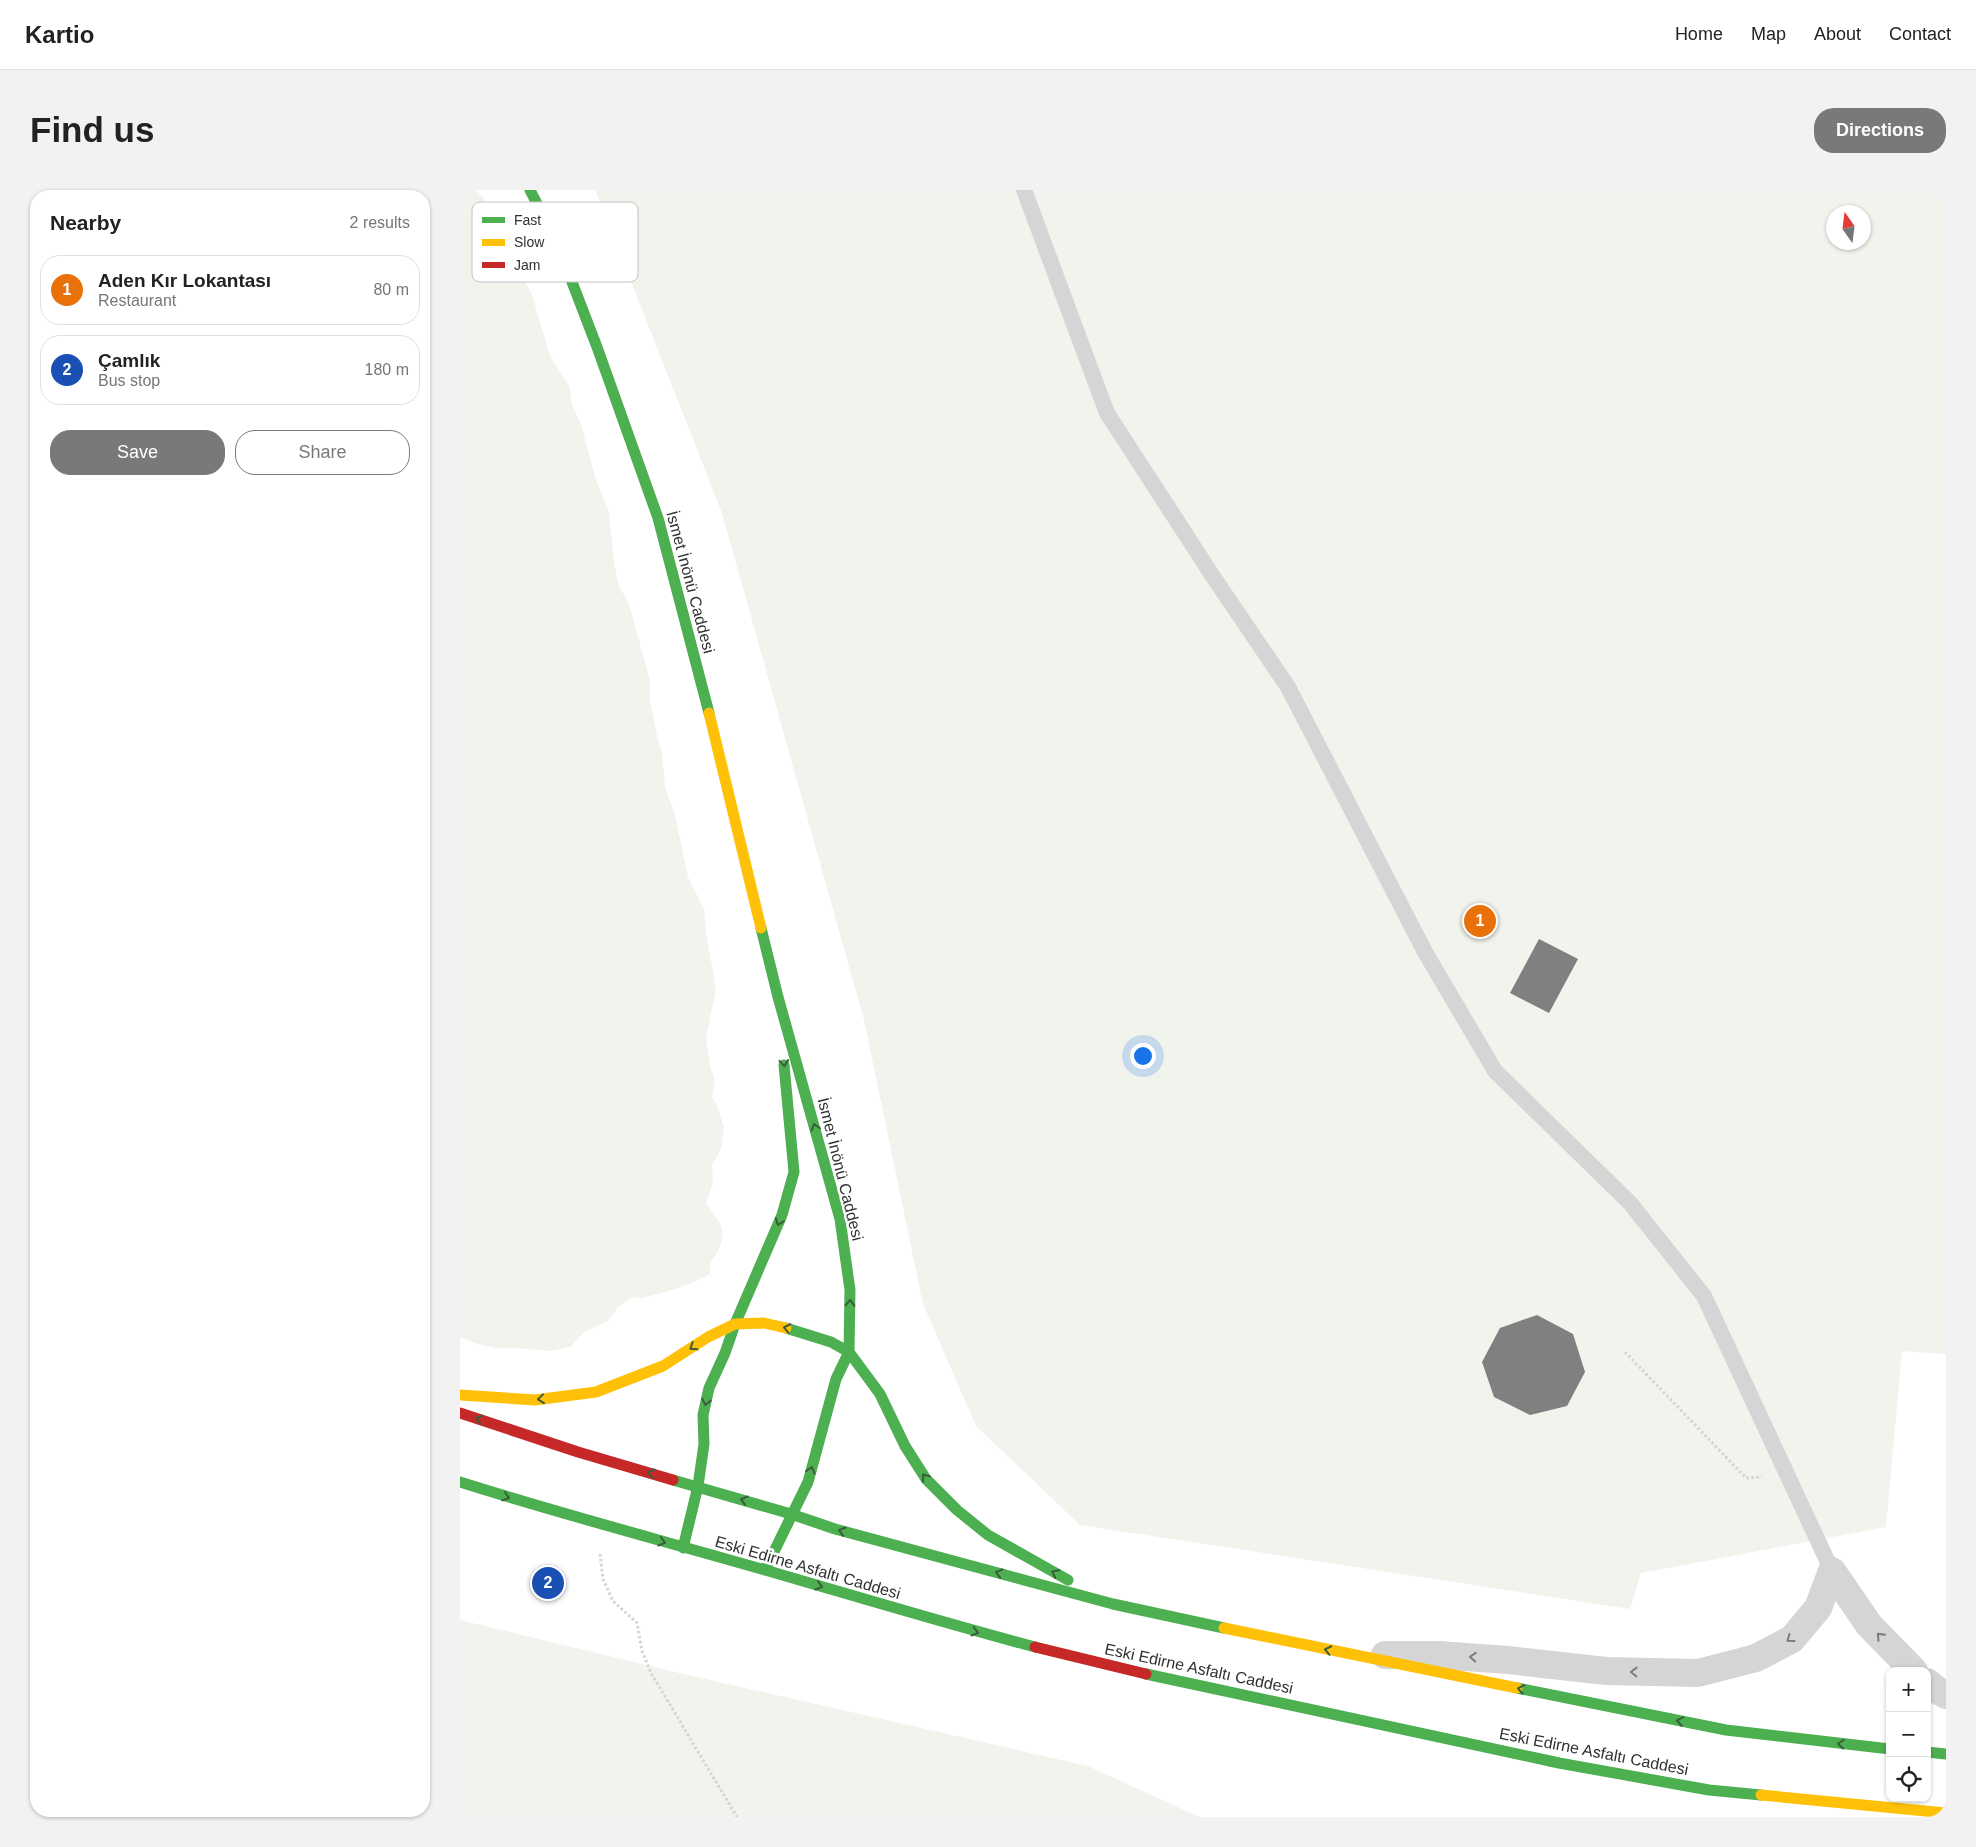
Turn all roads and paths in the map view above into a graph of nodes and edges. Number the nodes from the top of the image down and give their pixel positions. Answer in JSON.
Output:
{"nodes":[{"id":1,"x":530,"y":190,"type":"edge"},
{"id":2,"x":1024,"y":190,"type":"edge"},
{"id":3,"x":536,"y":202,"type":"edge"},
{"id":4,"x":572,"y":282,"type":"edge"},
{"id":5,"x":778,"y":997,"type":"junction"},
{"id":6,"x":735,"y":1324,"type":"junction"},
{"id":7,"x":849,"y":1352,"type":"junction"},
{"id":8,"x":1625,"y":1352,"type":"dead end"},
{"id":9,"x":460,"y":1395,"type":"edge"},
{"id":10,"x":460,"y":1413,"type":"edge"},
{"id":11,"x":1788,"y":1476,"type":"junction"},
{"id":12,"x":460,"y":1482,"type":"edge"},
{"id":13,"x":698,"y":1486,"type":"junction"},
{"id":14,"x":791,"y":1514,"type":"junction"},
{"id":15,"x":596,"y":1523,"type":"junction"},
{"id":16,"x":683,"y":1548,"type":"junction"},
{"id":17,"x":765,"y":1570,"type":"junction"},
{"id":18,"x":1832,"y":1571,"type":"junction"},
{"id":19,"x":1113,"y":1604,"type":"junction"},
{"id":20,"x":1347,"y":1654,"type":"junction"},
{"id":21,"x":1910,"y":1667,"type":"edge"},
{"id":22,"x":1931,"y":1686,"type":"edge"},
{"id":23,"x":1946,"y":1695,"type":"edge"},
{"id":24,"x":1886,"y":1748,"type":"edge"},
{"id":25,"x":1931,"y":1752,"type":"edge"},
{"id":26,"x":1946,"y":1754,"type":"edge"},
{"id":27,"x":1946,"y":1813,"type":"edge"},
{"id":28,"x":737,"y":1817,"type":"edge"}],
"edges":[{"from":1,"to":3,"type":"main road","name":"İsmet İnönü Caddesi"},
{"from":2,"to":11,"type":"lane"},
{"from":4,"to":5,"type":"main road","name":"İsmet İnönü Caddesi"},
{"from":5,"to":6,"type":"main road","name":"İsmet İnönü Caddesi","one_way":true},
{"from":7,"to":5,"type":"main road","name":"İsmet İnönü Caddesi","one_way":true},
{"from":7,"to":6,"type":"main road","one_way":true},
{"from":6,"to":9,"type":"main road","one_way":true},
{"from":6,"to":13,"type":"main road","name":"İsmet İnönü Caddesi","one_way":true},
{"from":14,"to":7,"type":"main road","one_way":true},
{"from":19,"to":7,"type":"main road","one_way":true},
{"from":8,"to":11,"type":"path"},
{"from":13,"to":10,"type":"main road","one_way":true},
{"from":11,"to":18,"type":"lane"},
{"from":12,"to":15,"type":"main road","name":"Eski Edirne Asfaltı Caddesi","one_way":true},
{"from":14,"to":13,"type":"main road","one_way":true},
{"from":13,"to":16,"type":"main road","name":"İsmet İnönü Caddesi"},
{"from":14,"to":17,"type":"main road"},
{"from":19,"to":14,"type":"main road","one_way":true},
{"from":15,"to":16,"type":"main road","name":"Eski Edirne Asfaltı Caddesi","one_way":true},
{"from":15,"to":28,"type":"path"},
{"from":16,"to":17,"type":"main road","name":"Eski Edirne Asfaltı Caddesi"},
{"from":17,"to":27,"type":"main road","name":"Eski Edirne Asfaltı Caddesi","one_way":true},
{"from":18,"to":20,"type":"street","one_way":true},
{"from":21,"to":18,"type":"street","one_way":true},
{"from":20,"to":19,"type":"main road","one_way":true},
{"from":24,"to":20,"type":"main road","one_way":true},
{"from":22,"to":23,"type":"street"},
{"from":25,"to":26,"type":"main road"}]}
